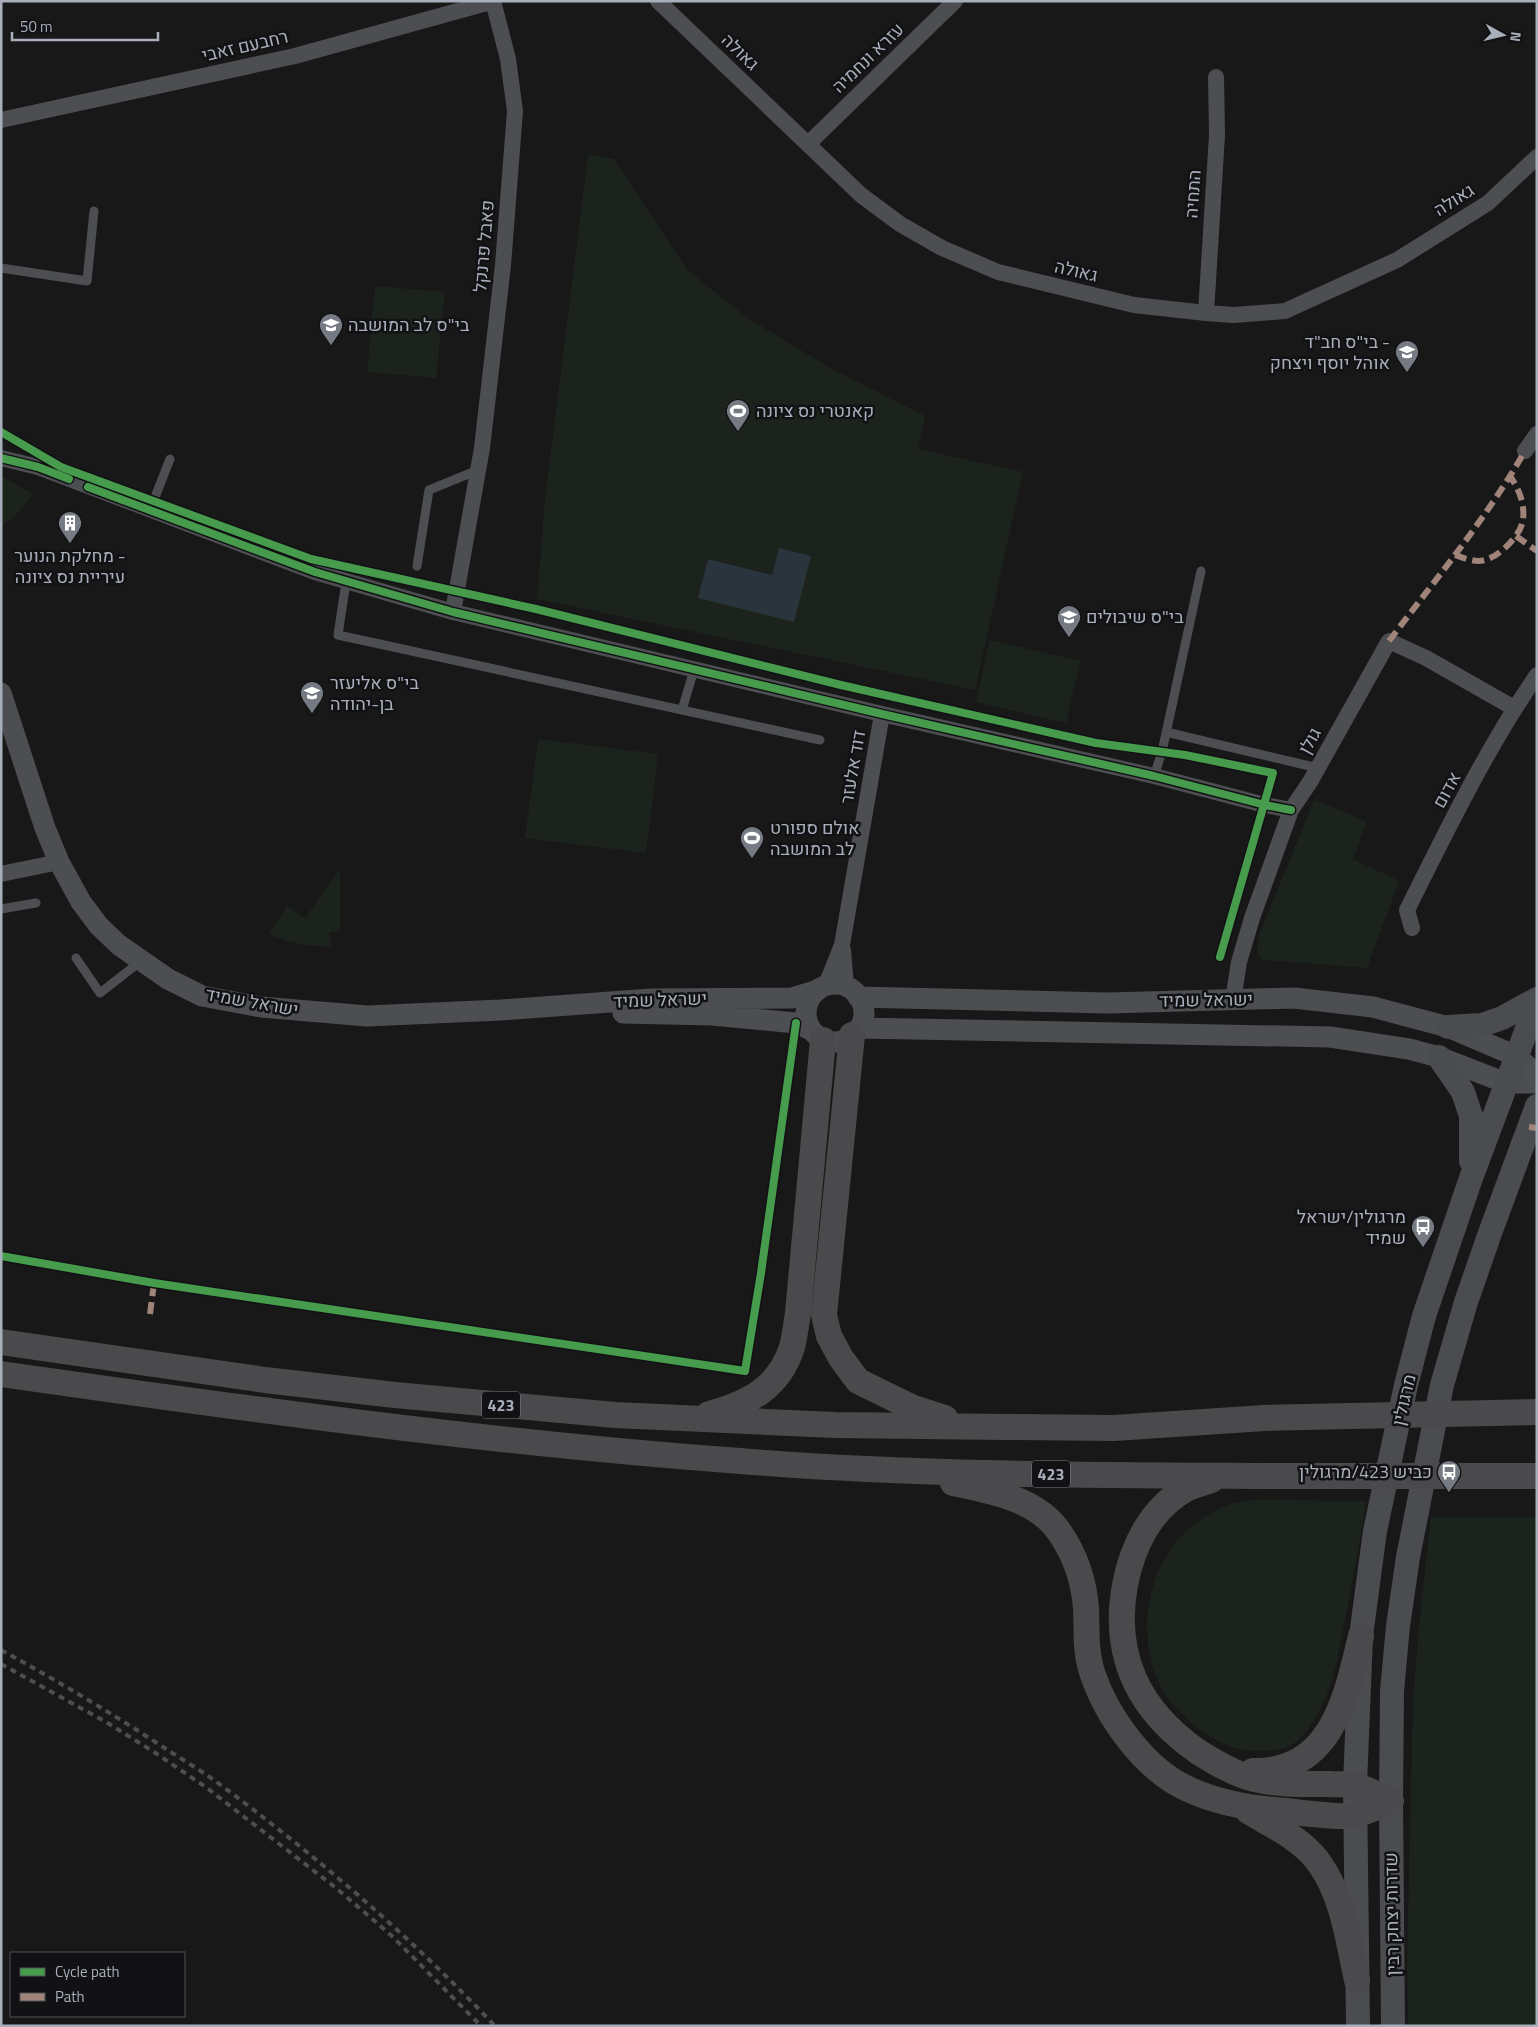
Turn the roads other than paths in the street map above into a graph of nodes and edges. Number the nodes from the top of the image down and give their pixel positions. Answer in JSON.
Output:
{"nodes":[{"id":1,"x":494,"y":1,"type":"edge"},
{"id":2,"x":658,"y":1,"type":"edge"},
{"id":3,"x":956,"y":1,"type":"edge"},
{"id":4,"x":1216,"y":77,"type":"dead end"},
{"id":5,"x":1,"y":120,"type":"edge"},
{"id":6,"x":808,"y":144,"type":"junction"},
{"id":7,"x":1537,"y":157,"type":"edge"},
{"id":8,"x":94,"y":211,"type":"dead end"},
{"id":9,"x":1,"y":268,"type":"edge"},
{"id":10,"x":1206,"y":313,"type":"junction"},
{"id":11,"x":1537,"y":434,"type":"edge"},
{"id":12,"x":1,"y":446,"type":"edge"},
{"id":13,"x":1525,"y":451,"type":"dead end"},
{"id":14,"x":1,"y":458,"type":"edge"},
{"id":15,"x":170,"y":459,"type":"dead end"},
{"id":16,"x":38,"y":467,"type":"junction"},
{"id":17,"x":478,"y":470,"type":"junction"},
{"id":18,"x":150,"y":510,"type":"junction"},
{"id":19,"x":417,"y":566,"type":"dead end"},
{"id":20,"x":1202,"y":571,"type":"dead end"},
{"id":21,"x":346,"y":582,"type":"junction"},
{"id":22,"x":453,"y":612,"type":"junction"},
{"id":23,"x":694,"y":670,"type":"junction"},
{"id":24,"x":1537,"y":675,"type":"edge"},
{"id":25,"x":1,"y":693,"type":"edge"},
{"id":26,"x":1514,"y":708,"type":"junction"},
{"id":27,"x":682,"y":710,"type":"junction"},
{"id":28,"x":882,"y":714,"type":"junction"},
{"id":29,"x":1166,"y":732,"type":"junction"},
{"id":30,"x":820,"y":740,"type":"dead end"},
{"id":31,"x":1318,"y":768,"type":"junction"},
{"id":32,"x":1154,"y":776,"type":"junction"},
{"id":33,"x":1291,"y":810,"type":"junction"},
{"id":34,"x":59,"y":862,"type":"junction"},
{"id":35,"x":1,"y":874,"type":"edge"},
{"id":36,"x":36,"y":903,"type":"dead end"},
{"id":37,"x":1,"y":909,"type":"edge"},
{"id":38,"x":1412,"y":928,"type":"dead end"},
{"id":39,"x":76,"y":958,"type":"dead end"},
{"id":40,"x":142,"y":962,"type":"junction"},
{"id":41,"x":837,"y":990,"type":"junction"},
{"id":42,"x":1233,"y":1000,"type":"junction"},
{"id":43,"x":1537,"y":1000,"type":"edge"},
{"id":44,"x":501,"y":1010,"type":"junction"},
{"id":45,"x":1448,"y":1027,"type":"junction"},
{"id":46,"x":856,"y":1032,"type":"junction"},
{"id":47,"x":817,"y":1035,"type":"junction"},
{"id":48,"x":1516,"y":1056,"type":"junction"},
{"id":49,"x":1439,"y":1057,"type":"junction"},
{"id":50,"x":1537,"y":1074,"type":"edge"},
{"id":51,"x":1506,"y":1083,"type":"junction"},
{"id":52,"x":1537,"y":1083,"type":"edge"},
{"id":53,"x":1537,"y":1106,"type":"edge"},
{"id":54,"x":1471,"y":1178,"type":"junction"},
{"id":55,"x":1,"y":1342,"type":"edge"},
{"id":56,"x":1,"y":1374,"type":"edge"},
{"id":57,"x":1537,"y":1412,"type":"edge"},
{"id":58,"x":688,"y":1419,"type":"junction"},
{"id":59,"x":1005,"y":1428,"type":"junction"},
{"id":60,"x":882,"y":1468,"type":"junction"},
{"id":61,"x":1220,"y":1476,"type":"junction"},
{"id":62,"x":1537,"y":1476,"type":"edge"},
{"id":63,"x":1362,"y":1636,"type":"junction"},
{"id":64,"x":1229,"y":1769,"type":"junction"},
{"id":65,"x":1355,"y":1785,"type":"junction"},
{"id":66,"x":1391,"y":1801,"type":"junction"},
{"id":67,"x":1241,"y":1807,"type":"junction"},
{"id":68,"x":1354,"y":1816,"type":"junction"},
{"id":69,"x":1357,"y":1980,"type":"junction"},
{"id":70,"x":1358,"y":2026,"type":"edge"},
{"id":71,"x":1393,"y":2026,"type":"edge"}],
"edges":[{"from":1,"to":5,"type":"street","name":"רחבעם זאבי"},
{"from":1,"to":17,"type":"street","name":"פאבל פרנקל"},
{"from":2,"to":6,"type":"street","name":"גאולה"},
{"from":3,"to":6,"type":"street","name":"עזרא ונחמיה"},
{"from":4,"to":10,"type":"street","name":"התחיה"},
{"from":6,"to":10,"type":"street","name":"גאולה"},
{"from":7,"to":10,"type":"street","name":"גאולה"},
{"from":8,"to":9,"type":"lane"},
{"from":11,"to":13,"type":"street"},
{"from":12,"to":16,"type":"street","name":"דוד אלעזר"},
{"from":14,"to":16,"type":"street","name":"דוד אלעזר"},
{"from":15,"to":18,"type":"lane"},
{"from":16,"to":18,"type":"street","name":"דוד אלעזר"},
{"from":17,"to":19,"type":"lane"},
{"from":17,"to":22,"type":"street","name":"פאבל פרנקל"},
{"from":18,"to":21,"type":"street","name":"דוד אלעזר"},
{"from":20,"to":29,"type":"lane"},
{"from":21,"to":22,"type":"street","name":"דוד אלעזר"},
{"from":21,"to":27,"type":"lane"},
{"from":22,"to":23,"type":"street","name":"דוד אלעזר"},
{"from":23,"to":27,"type":"lane"},
{"from":23,"to":28,"type":"street","name":"דוד אלעזר"},
{"from":24,"to":26,"type":"street","name":"אדום"},
{"from":25,"to":34,"type":"street","name":"ישראל שמיד"},
{"from":26,"to":31,"type":"street","name":"גולן"},
{"from":26,"to":38,"type":"street","name":"אדום"},
{"from":27,"to":30,"type":"lane"},
{"from":28,"to":32,"type":"street","name":"דוד אלעזר"},
{"from":28,"to":41,"type":"street","name":"דוד אלעזר"},
{"from":29,"to":31,"type":"lane"},
{"from":29,"to":32,"type":"lane"},
{"from":31,"to":33,"type":"street","name":"גולן"},
{"from":32,"to":33,"type":"street","name":"דוד אלעזר"},
{"from":33,"to":42,"type":"street","name":"גולן"},
{"from":34,"to":35,"type":"street"},
{"from":34,"to":40,"type":"street","name":"ישראל שמיד"},
{"from":36,"to":37,"type":"lane"},
{"from":39,"to":40,"type":"lane"},
{"from":40,"to":44,"type":"street","name":"ישראל שמיד"},
{"from":41,"to":42,"type":"street","name":"ישראל שמיד"},
{"from":41,"to":44,"type":"street","name":"ישראל שמיד"},
{"from":41,"to":46,"type":"street"},
{"from":41,"to":47,"type":"street"},
{"from":42,"to":45,"type":"street","name":"ישראל שמיד"},
{"from":43,"to":45,"type":"main road"},
{"from":43,"to":48,"type":"main road","name":"מרגולין"},
{"from":44,"to":47,"type":"street","name":"ישראל שמיד"},
{"from":45,"to":48,"type":"street","name":"ישראל שמיד"},
{"from":46,"to":47,"type":"street"},
{"from":46,"to":49,"type":"street","name":"ישראל שמיד"},
{"from":46,"to":59,"type":"main road"},
{"from":47,"to":58,"type":"main road"},
{"from":48,"to":50,"type":"street","name":"ישראל שמיד"},
{"from":48,"to":51,"type":"main road","name":"מרגולין"},
{"from":49,"to":51,"type":"street","name":"ישראל שמיד"},
{"from":49,"to":54,"type":"main road"},
{"from":51,"to":52,"type":"street","name":"ישראל שמיד"},
{"from":51,"to":54,"type":"main road","name":"מרגולין"},
{"from":53,"to":66,"type":"main road","name":"מרגולין"},
{"from":54,"to":63,"type":"main road","name":"מרגולין"},
{"from":55,"to":58,"type":"main road","number":"423"},
{"from":56,"to":60,"type":"main road","number":"423"},
{"from":57,"to":59,"type":"main road","number":"423","bridge":true},
{"from":58,"to":59,"type":"main road","number":"423"},
{"from":60,"to":61,"type":"main road","number":"423"},
{"from":60,"to":67,"type":"main road"},
{"from":61,"to":62,"type":"main road","number":"423","bridge":true},
{"from":61,"to":64,"type":"main road"},
{"from":63,"to":64,"type":"main road"},
{"from":63,"to":65,"type":"main road","name":"מרגולין"},
{"from":64,"to":65,"type":"main road"},
{"from":65,"to":66,"type":"main road"},
{"from":65,"to":68,"type":"main road","name":"מרגולין"},
{"from":66,"to":68,"type":"main road"},
{"from":66,"to":71,"type":"main road","name":"שדרות יצחק רבין"},
{"from":67,"to":68,"type":"main road"},
{"from":67,"to":69,"type":"main road"},
{"from":68,"to":69,"type":"main road","name":"שדרות יצחק רבין"},
{"from":69,"to":70,"type":"main road","name":"שדרות יצחק רבין"}]}
